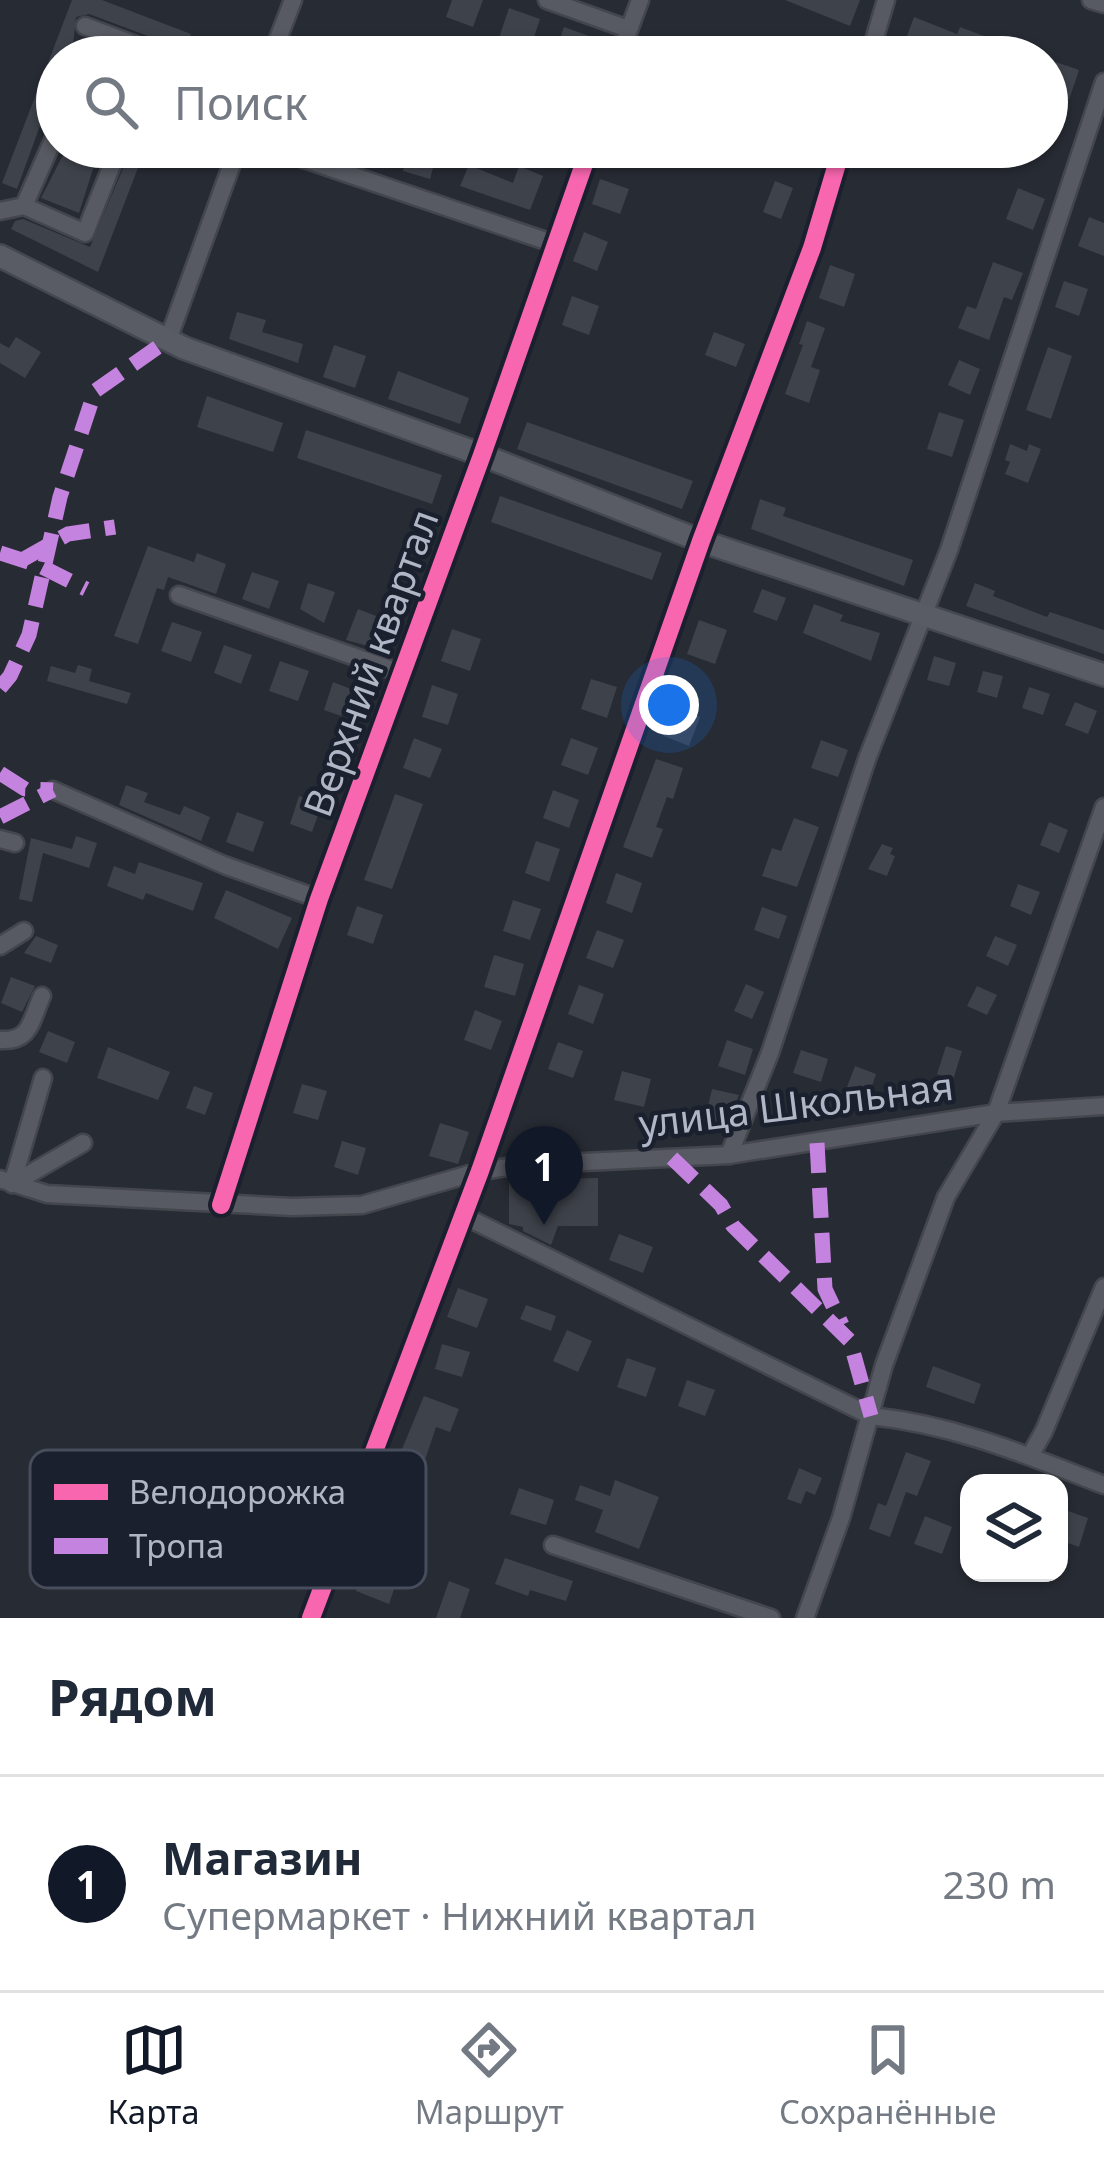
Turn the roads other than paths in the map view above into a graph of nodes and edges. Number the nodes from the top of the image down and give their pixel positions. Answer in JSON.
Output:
{"nodes":[{"id":1,"x":292,"y":0,"type":"edge"},
{"id":2,"x":547,"y":0,"type":"edge"},
{"id":3,"x":640,"y":0,"type":"edge"},
{"id":4,"x":886,"y":0,"type":"edge"},
{"id":5,"x":1090,"y":0,"type":"edge"},
{"id":6,"x":1104,"y":4,"type":"edge"},
{"id":7,"x":85,"y":26,"type":"dead end"},
{"id":8,"x":628,"y":29,"type":"junction"},
{"id":9,"x":112,"y":36,"type":"edge"},
{"id":10,"x":279,"y":36,"type":"edge"},
{"id":11,"x":626,"y":36,"type":"edge"},
{"id":12,"x":875,"y":36,"type":"edge"},
{"id":13,"x":1104,"y":82,"type":"edge"},
{"id":14,"x":40,"y":168,"type":"edge"},
{"id":15,"x":111,"y":168,"type":"edge"},
{"id":16,"x":230,"y":168,"type":"edge"},
{"id":17,"x":330,"y":168,"type":"edge"},
{"id":18,"x":583,"y":168,"type":"edge"},
{"id":19,"x":836,"y":168,"type":"edge"},
{"id":20,"x":24,"y":206,"type":"junction"},
{"id":21,"x":0,"y":211,"type":"edge"},
{"id":22,"x":557,"y":245,"type":"junction"},
{"id":23,"x":0,"y":256,"type":"edge"},
{"id":24,"x":168,"y":340,"type":"junction"},
{"id":25,"x":482,"y":455,"type":"junction"},
{"id":26,"x":701,"y":541,"type":"junction"},
{"id":27,"x":179,"y":596,"type":"dead end"},
{"id":28,"x":923,"y":614,"type":"junction"},
{"id":29,"x":404,"y":674,"type":"junction"},
{"id":30,"x":1104,"y":675,"type":"edge"},
{"id":31,"x":53,"y":790,"type":"dead end"},
{"id":32,"x":1104,"y":807,"type":"edge"},
{"id":33,"x":319,"y":899,"type":"junction"},
{"id":34,"x":24,"y":931,"type":"dead end"},
{"id":35,"x":0,"y":946,"type":"edge"},
{"id":36,"x":42,"y":996,"type":"dead end"},
{"id":37,"x":0,"y":1040,"type":"edge"},
{"id":38,"x":44,"y":1078,"type":"dead end"},
{"id":39,"x":1104,"y":1106,"type":"edge"},
{"id":40,"x":996,"y":1113,"type":"junction"},
{"id":41,"x":83,"y":1143,"type":"dead end"},
{"id":42,"x":729,"y":1155,"type":"junction"},
{"id":43,"x":480,"y":1171,"type":"junction"},
{"id":44,"x":6,"y":1182,"type":"edge"},
{"id":45,"x":221,"y":1204,"type":"junction"},
{"id":46,"x":462,"y":1215,"type":"junction"},
{"id":47,"x":1104,"y":1287,"type":"edge"},
{"id":48,"x":872,"y":1416,"type":"junction"},
{"id":49,"x":374,"y":1450,"type":"edge"},
{"id":50,"x":1030,"y":1456,"type":"junction"},
{"id":51,"x":1104,"y":1485,"type":"edge"},
{"id":52,"x":554,"y":1545,"type":"dead end"},
{"id":53,"x":322,"y":1588,"type":"edge"},
{"id":54,"x":311,"y":1618,"type":"edge"},
{"id":55,"x":771,"y":1618,"type":"edge"},
{"id":56,"x":805,"y":1618,"type":"edge"}],
"edges":[{"from":1,"to":10,"type":"street"},
{"from":2,"to":8,"type":"street"},
{"from":3,"to":8,"type":"street"},
{"from":4,"to":12,"type":"street"},
{"from":5,"to":6,"type":"street"},
{"from":7,"to":9,"type":"street"},
{"from":8,"to":11,"type":"street"},
{"from":13,"to":28,"type":"street"},
{"from":14,"to":20,"type":"street"},
{"from":15,"to":20,"type":"street"},
{"from":16,"to":24,"type":"street"},
{"from":17,"to":22,"type":"street"},
{"from":18,"to":22,"type":"street","name":"Верхний квартал"},
{"from":19,"to":26,"type":"street"},
{"from":20,"to":21,"type":"street"},
{"from":22,"to":25,"type":"street","name":"Верхний квартал"},
{"from":23,"to":24,"type":"main road"},
{"from":24,"to":25,"type":"main road"},
{"from":25,"to":26,"type":"main road"},
{"from":25,"to":29,"type":"street","name":"Верхний квартал"},
{"from":26,"to":28,"type":"main road"},
{"from":26,"to":43,"type":"street"},
{"from":27,"to":29,"type":"street","name":"Верхний квартал"},
{"from":28,"to":30,"type":"main road"},
{"from":28,"to":42,"type":"street"},
{"from":29,"to":33,"type":"street","name":"Верхний квартал"},
{"from":31,"to":33,"type":"street"},
{"from":32,"to":40,"type":"street"},
{"from":33,"to":45,"type":"street","name":"Верхний квартал"},
{"from":34,"to":35,"type":"street"},
{"from":36,"to":37,"type":"street"},
{"from":38,"to":44,"type":"street"},
{"from":39,"to":40,"type":"street","name":"улица Школьная"},
{"from":40,"to":42,"type":"street","name":"улица Школьная"},
{"from":40,"to":48,"type":"street"},
{"from":41,"to":44,"type":"street"},
{"from":42,"to":43,"type":"street","name":"улица Школьная"},
{"from":43,"to":45,"type":"street","name":"улица Школьная"},
{"from":43,"to":46,"type":"street"},
{"from":44,"to":45,"type":"street","name":"улица Школьная"},
{"from":46,"to":48,"type":"street"},
{"from":46,"to":49,"type":"street"},
{"from":47,"to":50,"type":"street"},
{"from":48,"to":50,"type":"street"},
{"from":48,"to":56,"type":"street"},
{"from":50,"to":51,"type":"street"},
{"from":52,"to":55,"type":"street"},
{"from":53,"to":54,"type":"street"}]}
